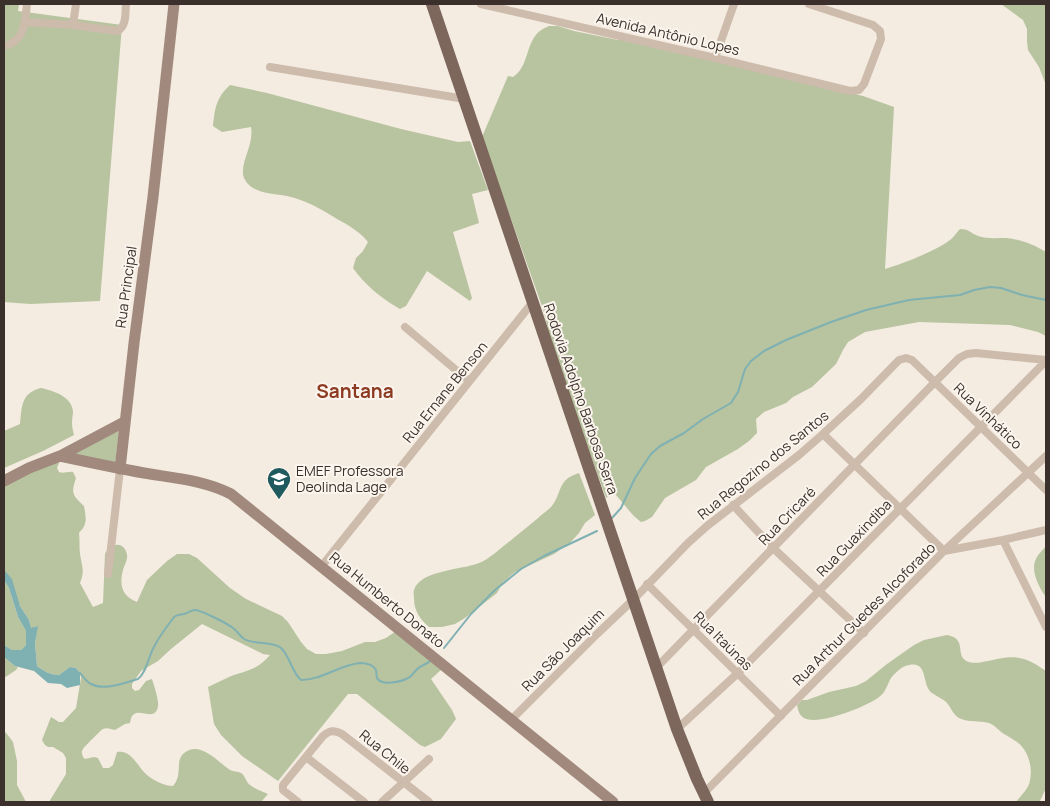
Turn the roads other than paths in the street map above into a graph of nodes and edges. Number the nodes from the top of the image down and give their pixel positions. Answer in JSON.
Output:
{"nodes":[{"id":1,"x":27,"y":4,"type":"edge"},
{"id":2,"x":76,"y":4,"type":"edge"},
{"id":3,"x":126,"y":4,"type":"edge"},
{"id":4,"x":174,"y":4,"type":"edge"},
{"id":5,"x":432,"y":4,"type":"edge"},
{"id":6,"x":481,"y":4,"type":"edge"},
{"id":7,"x":734,"y":4,"type":"edge"},
{"id":8,"x":809,"y":4,"type":"edge"},
{"id":9,"x":25,"y":22,"type":"junction"},
{"id":10,"x":73,"y":25,"type":"junction"},
{"id":11,"x":4,"y":46,"type":"edge"},
{"id":12,"x":715,"y":58,"type":"junction"},
{"id":13,"x":270,"y":67,"type":"dead end"},
{"id":14,"x":464,"y":99,"type":"junction"},
{"id":15,"x":532,"y":303,"type":"junction"},
{"id":16,"x":405,"y":326,"type":"dead end"},
{"id":17,"x":912,"y":360,"type":"joint"},
{"id":18,"x":1046,"y":360,"type":"edge"},
{"id":19,"x":469,"y":381,"type":"junction"},
{"id":20,"x":934,"y":382,"type":"junction"},
{"id":21,"x":124,"y":422,"type":"junction"},
{"id":22,"x":981,"y":428,"type":"junction"},
{"id":23,"x":823,"y":434,"type":"junction"},
{"id":24,"x":60,"y":456,"type":"junction"},
{"id":25,"x":1046,"y":456,"type":"edge"},
{"id":26,"x":854,"y":465,"type":"junction"},
{"id":27,"x":120,"y":469,"type":"junction"},
{"id":28,"x":1029,"y":472,"type":"junction"},
{"id":29,"x":4,"y":481,"type":"edge"},
{"id":30,"x":1046,"y":490,"type":"edge"},
{"id":31,"x":733,"y":505,"type":"junction"},
{"id":32,"x":900,"y":508,"type":"junction"},
{"id":33,"x":1046,"y":530,"type":"edge"},
{"id":34,"x":1003,"y":540,"type":"junction"},
{"id":35,"x":774,"y":548,"type":"junction"},
{"id":36,"x":944,"y":551,"type":"junction"},
{"id":37,"x":321,"y":567,"type":"junction"},
{"id":38,"x":108,"y":574,"type":"dead end"},
{"id":39,"x":647,"y":584,"type":"junction"},
{"id":40,"x":819,"y":591,"type":"junction"},
{"id":41,"x":634,"y":599,"type":"junction"},
{"id":42,"x":1046,"y":627,"type":"edge"},
{"id":43,"x":693,"y":630,"type":"junction"},
{"id":44,"x":864,"y":633,"type":"junction"},
{"id":45,"x":656,"y":668,"type":"junction"},
{"id":46,"x":738,"y":673,"type":"junction"},
{"id":47,"x":781,"y":716,"type":"junction"},
{"id":48,"x":511,"y":720,"type":"junction"},
{"id":49,"x":677,"y":729,"type":"junction"},
{"id":50,"x":306,"y":757,"type":"junction"},
{"id":51,"x":428,"y":759,"type":"dead end"},
{"id":52,"x":403,"y":783,"type":"junction"},
{"id":53,"x":706,"y":798,"type":"edge"},
{"id":54,"x":298,"y":802,"type":"edge"},
{"id":55,"x":364,"y":802,"type":"edge"},
{"id":56,"x":382,"y":802,"type":"edge"},
{"id":57,"x":429,"y":802,"type":"edge"},
{"id":58,"x":613,"y":802,"type":"edge"}],
"edges":[{"from":1,"to":9,"type":"street"},
{"from":2,"to":10,"type":"street"},
{"from":3,"to":10,"type":"street"},
{"from":4,"to":21,"type":"main road","name":"Rua Principal"},
{"from":5,"to":14,"type":"main road","name":"Rodovia Adolpho Barbosa Serra"},
{"from":6,"to":12,"type":"street","name":"Avenida Antônio Lopes"},
{"from":7,"to":12,"type":"street"},
{"from":8,"to":12,"type":"street","name":"Avenida Antônio Lopes"},
{"from":9,"to":10,"type":"street"},
{"from":9,"to":11,"type":"street"},
{"from":13,"to":14,"type":"street"},
{"from":14,"to":15,"type":"main road","name":"Rodovia Adolpho Barbosa Serra"},
{"from":15,"to":19,"type":"street","name":"Rua Ernane Benson"},
{"from":15,"to":41,"type":"main road","name":"Rodovia Adolpho Barbosa Serra"},
{"from":16,"to":19,"type":"street"},
{"from":17,"to":20,"type":"street","name":"Rua Vinhático"},
{"from":17,"to":23,"type":"street","name":"Rua Regozino dos Santos"},
{"from":18,"to":20,"type":"street","name":"Rua Cricaré"},
{"from":18,"to":22,"type":"street","name":"Rua Guaxindiba"},
{"from":19,"to":37,"type":"street","name":"Rua Ernane Benson"},
{"from":20,"to":22,"type":"street","name":"Rua Vinhático"},
{"from":20,"to":26,"type":"street","name":"Rua Cricaré"},
{"from":21,"to":24,"type":"main road"},
{"from":21,"to":27,"type":"main road","name":"Rua Principal"},
{"from":22,"to":28,"type":"street","name":"Rua Vinhático"},
{"from":22,"to":32,"type":"street","name":"Rua Guaxindiba"},
{"from":23,"to":26,"type":"street"},
{"from":23,"to":31,"type":"street","name":"Rua Regozino dos Santos"},
{"from":24,"to":27,"type":"main road","name":"Rua Humberto Donato"},
{"from":24,"to":29,"type":"main road"},
{"from":25,"to":28,"type":"street","name":"Rua Arthur Guedes Alcoforado"},
{"from":26,"to":32,"type":"street"},
{"from":26,"to":35,"type":"street","name":"Rua Cricaré"},
{"from":27,"to":37,"type":"main road","name":"Rua Humberto Donato"},
{"from":27,"to":38,"type":"street","name":"Rua Principal"},
{"from":28,"to":30,"type":"street","name":"Rua Vinhático"},
{"from":28,"to":36,"type":"street","name":"Rua Arthur Guedes Alcoforado"},
{"from":31,"to":35,"type":"street"},
{"from":31,"to":39,"type":"street","name":"Rua Regozino dos Santos"},
{"from":32,"to":36,"type":"street"},
{"from":32,"to":40,"type":"street","name":"Rua Guaxindiba"},
{"from":33,"to":34,"type":"street"},
{"from":34,"to":36,"type":"street"},
{"from":34,"to":42,"type":"street"},
{"from":35,"to":40,"type":"street"},
{"from":35,"to":43,"type":"street","name":"Rua Cricaré"},
{"from":36,"to":44,"type":"street","name":"Rua Arthur Guedes Alcoforado"},
{"from":37,"to":48,"type":"main road","name":"Rua Humberto Donato"},
{"from":39,"to":41,"type":"street","name":"Rua Regozino dos Santos"},
{"from":39,"to":43,"type":"street","name":"Rua Itaúnas"},
{"from":40,"to":44,"type":"street"},
{"from":40,"to":46,"type":"street","name":"Rua Guaxindiba"},
{"from":41,"to":45,"type":"main road","name":"Rodovia Adolpho Barbosa Serra"},
{"from":41,"to":48,"type":"street","name":"Rua São Joaquim"},
{"from":43,"to":45,"type":"street","name":"Rua Cricaré"},
{"from":43,"to":46,"type":"street","name":"Rua Itaúnas"},
{"from":44,"to":47,"type":"street","name":"Rua Arthur Guedes Alcoforado"},
{"from":45,"to":49,"type":"main road","name":"Rodovia Adolpho Barbosa Serra"},
{"from":46,"to":47,"type":"street","name":"Rua Itaúnas"},
{"from":46,"to":49,"type":"street","name":"Rua Guaxindiba"},
{"from":47,"to":53,"type":"street","name":"Rua Arthur Guedes Alcoforado"},
{"from":48,"to":58,"type":"main road","name":"Rua Humberto Donato"},
{"from":49,"to":53,"type":"main road","name":"Rodovia Adolpho Barbosa Serra"},
{"from":50,"to":52,"type":"street","name":"Rua Chile"},
{"from":50,"to":54,"type":"street"},
{"from":50,"to":55,"type":"street"},
{"from":51,"to":52,"type":"street"},
{"from":52,"to":56,"type":"street"},
{"from":52,"to":57,"type":"street","name":"Rua Chile"}]}
